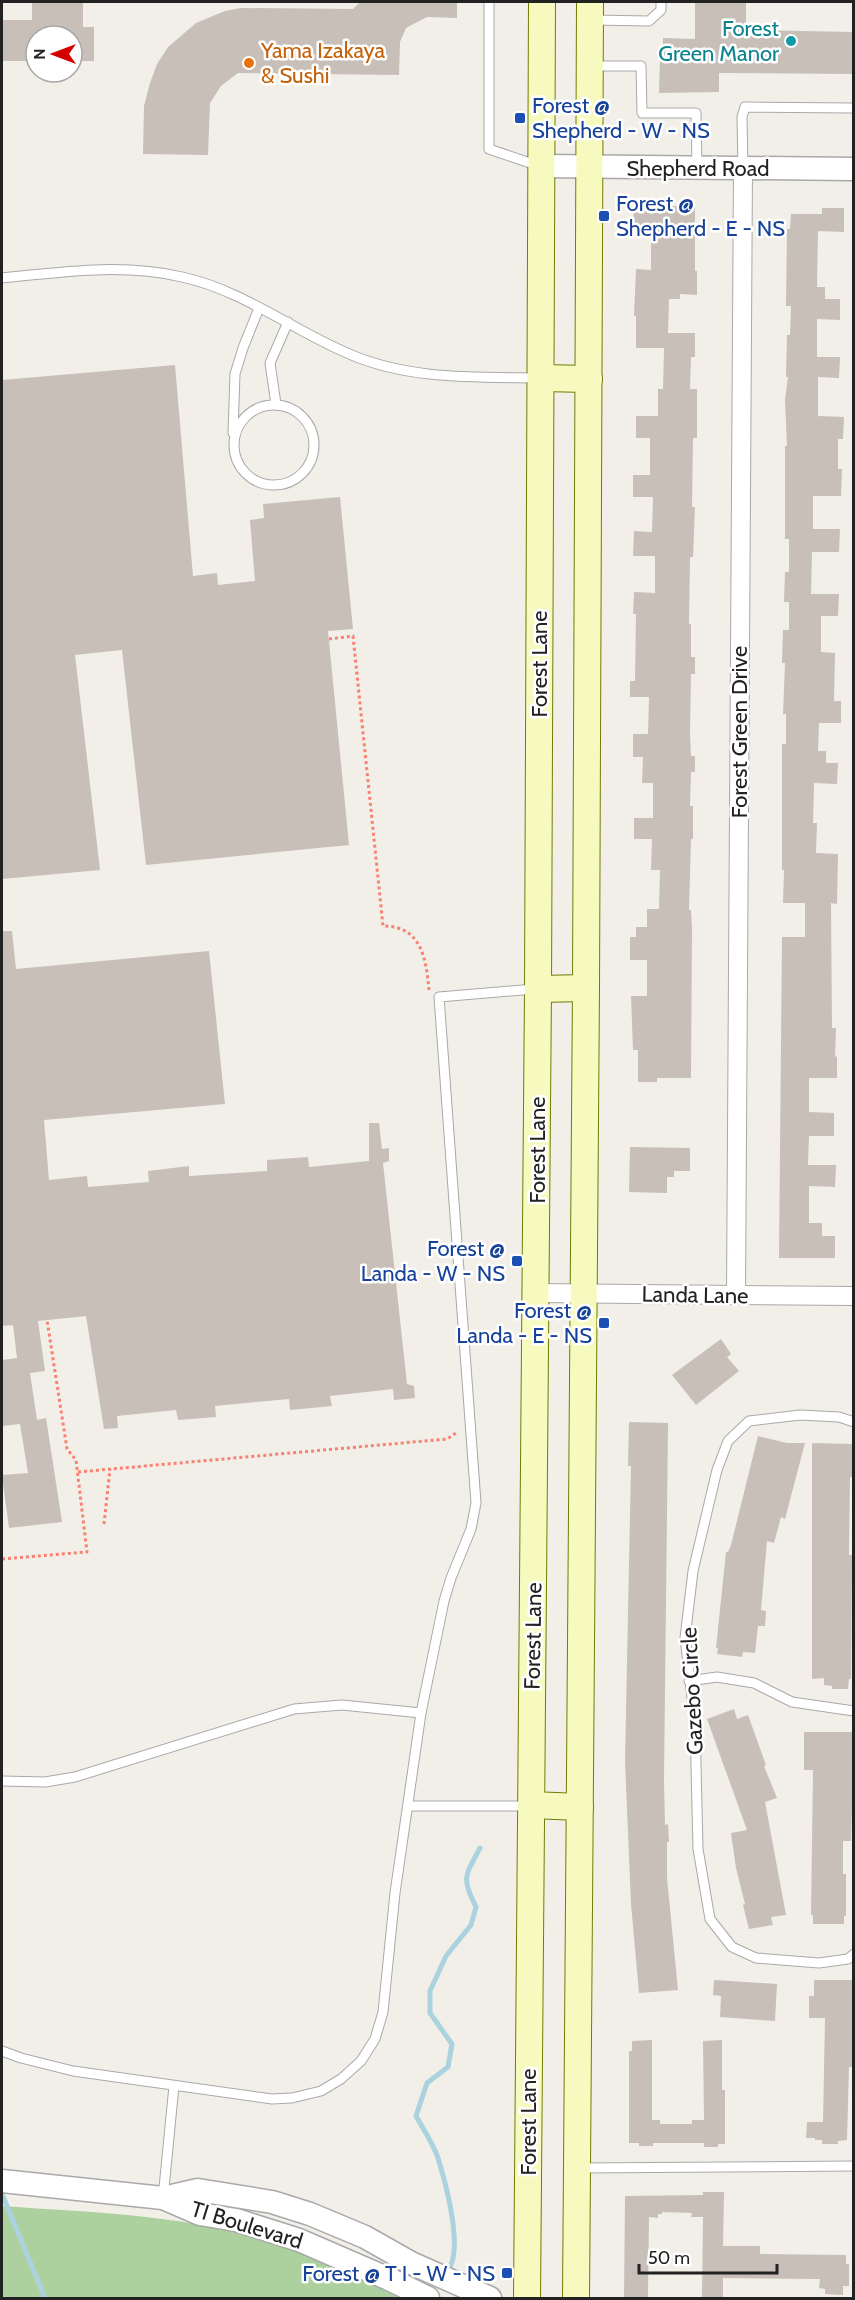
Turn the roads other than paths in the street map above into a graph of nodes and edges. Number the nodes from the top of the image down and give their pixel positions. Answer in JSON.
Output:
{"nodes":[{"id":1,"x":489,"y":2,"type":"edge"},
{"id":2,"x":542,"y":2,"type":"edge"},
{"id":3,"x":661,"y":2,"type":"edge"},
{"id":4,"x":590,"y":11,"type":"edge"},
{"id":5,"x":590,"y":66,"type":"junction"},
{"id":6,"x":854,"y":108,"type":"edge"},
{"id":7,"x":542,"y":166,"type":"junction"},
{"id":8,"x":589,"y":167,"type":"junction"},
{"id":9,"x":697,"y":168,"type":"junction"},
{"id":10,"x":743,"y":168,"type":"junction"},
{"id":11,"x":854,"y":169,"type":"edge"},
{"id":12,"x":2,"y":278,"type":"edge"},
{"id":13,"x":259,"y":308,"type":"junction"},
{"id":14,"x":288,"y":322,"type":"junction"},
{"id":15,"x":541,"y":378,"type":"junction"},
{"id":16,"x":589,"y":379,"type":"junction"},
{"id":17,"x":276,"y":404,"type":"junction"},
{"id":18,"x":233,"y":439,"type":"junction"},
{"id":19,"x":586,"y":988,"type":"junction"},
{"id":20,"x":538,"y":989,"type":"junction"},
{"id":21,"x":536,"y":1293,"type":"junction"},
{"id":22,"x":584,"y":1293,"type":"junction"},
{"id":23,"x":736,"y":1295,"type":"junction"},
{"id":24,"x":854,"y":1296,"type":"edge"},
{"id":25,"x":854,"y":1422,"type":"edge"},
{"id":26,"x":689,"y":1681,"type":"junction"},
{"id":27,"x":854,"y":1711,"type":"edge"},
{"id":28,"x":421,"y":1713,"type":"junction"},
{"id":29,"x":2,"y":1782,"type":"edge"},
{"id":30,"x":408,"y":1806,"type":"junction"},
{"id":31,"x":531,"y":1806,"type":"junction"},
{"id":32,"x":580,"y":1807,"type":"junction"},
{"id":33,"x":854,"y":1954,"type":"edge"},
{"id":34,"x":2,"y":2051,"type":"edge"},
{"id":35,"x":174,"y":2086,"type":"junction"},
{"id":36,"x":854,"y":2166,"type":"edge"},
{"id":37,"x":577,"y":2168,"type":"junction"},
{"id":38,"x":2,"y":2181,"type":"edge"},
{"id":39,"x":163,"y":2198,"type":"junction"},
{"id":40,"x":428,"y":2298,"type":"edge"},
{"id":41,"x":490,"y":2298,"type":"edge"},
{"id":42,"x":527,"y":2298,"type":"edge"},
{"id":43,"x":576,"y":2298,"type":"edge"}],
"edges":[{"from":1,"to":7,"type":"lane"},
{"from":2,"to":7,"type":"main road","name":"Forest Lane"},
{"from":3,"to":4,"type":"lane"},
{"from":4,"to":5,"type":"main road"},
{"from":5,"to":8,"type":"main road"},
{"from":5,"to":9,"type":"lane"},
{"from":6,"to":10,"type":"lane"},
{"from":7,"to":8,"type":"street","name":"Shepherd Road"},
{"from":7,"to":15,"type":"main road","name":"Forest Lane"},
{"from":8,"to":9,"type":"street","name":"Shepherd Road"},
{"from":8,"to":16,"type":"main road"},
{"from":9,"to":10,"type":"street","name":"Shepherd Road"},
{"from":10,"to":11,"type":"street","name":"Shepherd Road"},
{"from":10,"to":23,"type":"street","name":"Forest Green Drive"},
{"from":12,"to":13,"type":"lane"},
{"from":13,"to":14,"type":"lane"},
{"from":13,"to":18,"type":"lane"},
{"from":14,"to":15,"type":"lane"},
{"from":14,"to":17,"type":"lane"},
{"from":15,"to":16,"type":"main road"},
{"from":15,"to":20,"type":"main road","name":"Forest Lane"},
{"from":16,"to":19,"type":"main road"},
{"from":17,"to":18,"type":"lane"},
{"from":17,"to":18,"type":"lane"},
{"from":19,"to":20,"type":"main road"},
{"from":19,"to":22,"type":"main road"},
{"from":20,"to":21,"type":"main road","name":"Forest Lane"},
{"from":20,"to":28,"type":"lane"},
{"from":21,"to":22,"type":"street","name":"Landa Lane"},
{"from":21,"to":31,"type":"main road","name":"Forest Lane"},
{"from":22,"to":23,"type":"street","name":"Landa Lane"},
{"from":22,"to":32,"type":"main road"},
{"from":23,"to":24,"type":"street","name":"Landa Lane"},
{"from":25,"to":26,"type":"lane","name":"Gazebo Circle"},
{"from":26,"to":27,"type":"lane"},
{"from":26,"to":33,"type":"lane","name":"Gazebo Circle"},
{"from":28,"to":29,"type":"lane"},
{"from":28,"to":30,"type":"lane"},
{"from":30,"to":31,"type":"lane"},
{"from":30,"to":35,"type":"lane"},
{"from":31,"to":32,"type":"main road"},
{"from":31,"to":42,"type":"main road","name":"Forest Lane"},
{"from":32,"to":37,"type":"main road"},
{"from":34,"to":35,"type":"lane"},
{"from":35,"to":39,"type":"lane"},
{"from":36,"to":37,"type":"lane"},
{"from":37,"to":43,"type":"main road"},
{"from":38,"to":39,"type":"street","name":"TI Boulevard"},
{"from":39,"to":40,"type":"street","name":"TI Boulevard"},
{"from":39,"to":41,"type":"street","name":"TI Boulevard"}]}
